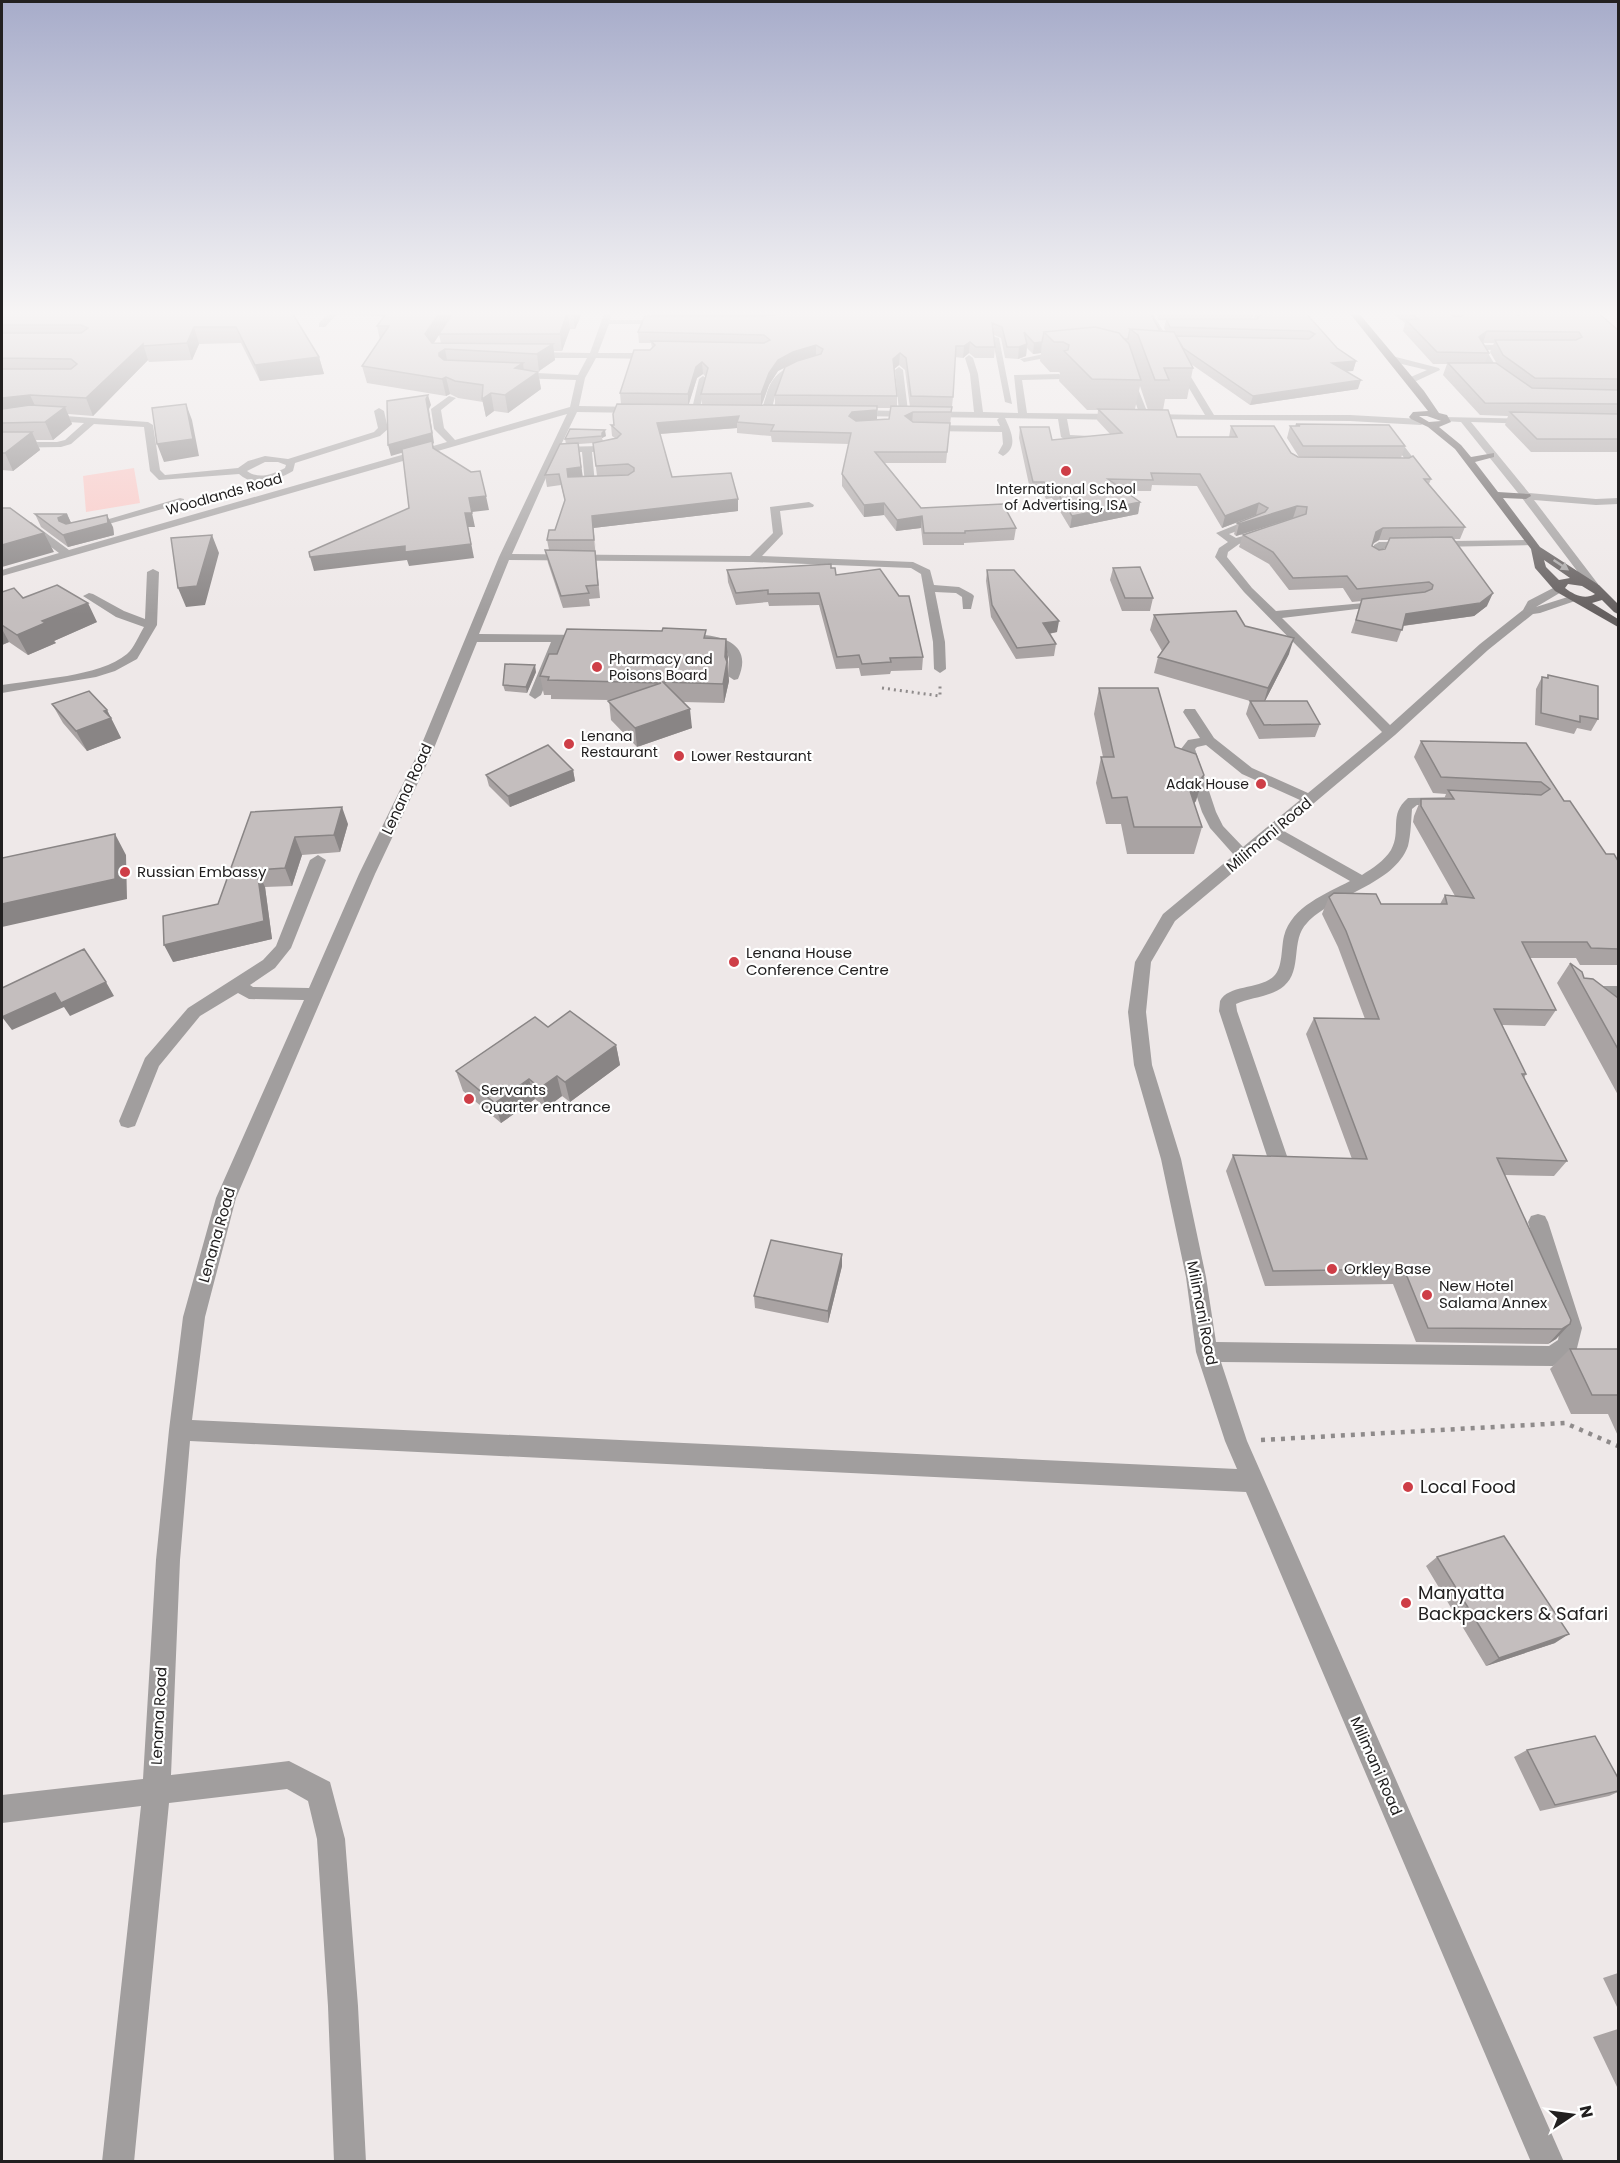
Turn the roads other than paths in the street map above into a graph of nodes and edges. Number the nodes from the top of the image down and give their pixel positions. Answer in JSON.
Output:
{"nodes":[{"id":1,"x":379,"y":411,"type":"dead end"},
{"id":2,"x":436,"y":412,"type":"edge"},
{"id":3,"x":564,"y":412,"type":"edge"},
{"id":4,"x":573,"y":412,"type":"edge"},
{"id":5,"x":754,"y":412,"type":"edge"},
{"id":6,"x":766,"y":412,"type":"joint"},
{"id":7,"x":778,"y":412,"type":"edge"},
{"id":8,"x":979,"y":412,"type":"edge"},
{"id":9,"x":1006,"y":412,"type":"edge"},
{"id":10,"x":1022,"y":412,"type":"edge"},
{"id":11,"x":1142,"y":412,"type":"edge"},
{"id":12,"x":1208,"y":412,"type":"edge"},
{"id":13,"x":1419,"y":412,"type":"edge"},
{"id":14,"x":837,"y":413,"type":"edge"},
{"id":15,"x":884,"y":413,"type":"junction"},
{"id":16,"x":904,"y":414,"type":"joint"},
{"id":17,"x":1435,"y":414,"type":"joint"},
{"id":18,"x":979,"y":415,"type":"junction"},
{"id":19,"x":1006,"y":415,"type":"junction"},
{"id":20,"x":1023,"y":416,"type":"junction"},
{"id":21,"x":1062,"y":416,"type":"junction"},
{"id":22,"x":1144,"y":417,"type":"junction"},
{"id":23,"x":1211,"y":417,"type":"junction"},
{"id":24,"x":1267,"y":418,"type":"junction"},
{"id":25,"x":1421,"y":419,"type":"junction"},
{"id":26,"x":1464,"y":420,"type":"junction"},
{"id":27,"x":1445,"y":421,"type":"junction"},
{"id":28,"x":1545,"y":421,"type":"edge"},
{"id":29,"x":2,"y":422,"type":"edge"},
{"id":30,"x":91,"y":422,"type":"junction"},
{"id":31,"x":884,"y":426,"type":"edge"},
{"id":32,"x":915,"y":428,"type":"edge"},
{"id":33,"x":1006,"y":429,"type":"junction"},
{"id":34,"x":1274,"y":429,"type":"edge"},
{"id":35,"x":1322,"y":429,"type":"edge"},
{"id":36,"x":1096,"y":439,"type":"edge"},
{"id":37,"x":609,"y":440,"type":"edge"},
{"id":38,"x":454,"y":444,"type":"junction"},
{"id":39,"x":2,"y":445,"type":"edge"},
{"id":40,"x":1458,"y":447,"type":"junction"},
{"id":41,"x":587,"y":449,"type":"junction"},
{"id":42,"x":554,"y":450,"type":"junction"},
{"id":43,"x":1003,"y":453,"type":"dead end"},
{"id":44,"x":1491,"y":455,"type":"junction"},
{"id":45,"x":1469,"y":460,"type":"junction"},
{"id":46,"x":288,"y":462,"type":"junction"},
{"id":47,"x":1381,"y":464,"type":"edge"},
{"id":48,"x":241,"y":471,"type":"junction"},
{"id":49,"x":272,"y":477,"type":"junction"},
{"id":50,"x":591,"y":484,"type":"edge"},
{"id":51,"x":283,"y":490,"type":"junction"},
{"id":52,"x":1496,"y":495,"type":"junction"},
{"id":53,"x":1526,"y":496,"type":"junction"},
{"id":54,"x":180,"y":501,"type":"dead end"},
{"id":55,"x":1618,"y":501,"type":"edge"},
{"id":56,"x":809,"y":505,"type":"dead end"},
{"id":57,"x":21,"y":520,"type":"edge"},
{"id":58,"x":1257,"y":520,"type":"edge"},
{"id":59,"x":1277,"y":529,"type":"edge"},
{"id":60,"x":71,"y":531,"type":"edge"},
{"id":61,"x":1234,"y":542,"type":"junction"},
{"id":62,"x":1533,"y":546,"type":"junction"},
{"id":63,"x":68,"y":554,"type":"junction"},
{"id":64,"x":505,"y":557,"type":"junction"},
{"id":65,"x":1376,"y":557,"type":"edge"},
{"id":66,"x":753,"y":559,"type":"junction"},
{"id":67,"x":153,"y":572,"type":"dead end"},
{"id":68,"x":2,"y":573,"type":"edge"},
{"id":69,"x":929,"y":588,"type":"junction"},
{"id":70,"x":1559,"y":588,"type":"junction"},
{"id":71,"x":1594,"y":588,"type":"junction"},
{"id":72,"x":89,"y":596,"type":"dead end"},
{"id":73,"x":1575,"y":598,"type":"junction"},
{"id":74,"x":1397,"y":602,"type":"edge"},
{"id":75,"x":968,"y":607,"type":"dead end"},
{"id":76,"x":1618,"y":610,"type":"edge"},
{"id":77,"x":1528,"y":612,"type":"junction"},
{"id":78,"x":1274,"y":615,"type":"junction"},
{"id":79,"x":1618,"y":624,"type":"edge"},
{"id":80,"x":151,"y":626,"type":"junction"},
{"id":81,"x":471,"y":638,"type":"junction"},
{"id":82,"x":558,"y":639,"type":"junction"},
{"id":83,"x":594,"y":639,"type":"edge"},
{"id":84,"x":689,"y":639,"type":"edge"},
{"id":85,"x":940,"y":669,"type":"road end"},
{"id":86,"x":734,"y":676,"type":"dead end"},
{"id":87,"x":2,"y":689,"type":"edge"},
{"id":88,"x":535,"y":695,"type":"dead end"},
{"id":89,"x":1190,"y":712,"type":"dead end"},
{"id":90,"x":1390,"y":732,"type":"junction"},
{"id":91,"x":1209,"y":741,"type":"junction"},
{"id":92,"x":1311,"y":800,"type":"junction"},
{"id":93,"x":1475,"y":802,"type":"edge"},
{"id":94,"x":1273,"y":831,"type":"junction"},
{"id":95,"x":1243,"y":856,"type":"junction"},
{"id":96,"x":318,"y":860,"type":"dead end"},
{"id":97,"x":1362,"y":881,"type":"junction"},
{"id":98,"x":239,"y":984,"type":"junction"},
{"id":99,"x":1579,"y":992,"type":"edge"},
{"id":100,"x":1618,"y":992,"type":"edge"},
{"id":101,"x":314,"y":994,"type":"junction"},
{"id":102,"x":128,"y":1121,"type":"dead end"},
{"id":103,"x":1278,"y":1159,"type":"edge"},
{"id":104,"x":1538,"y":1222,"type":"dead end"},
{"id":105,"x":1207,"y":1352,"type":"junction"},
{"id":106,"x":180,"y":1430,"type":"junction"},
{"id":107,"x":1251,"y":1480,"type":"junction"},
{"id":108,"x":156,"y":1793,"type":"junction"},
{"id":109,"x":4,"y":1808,"type":"edge"},
{"id":110,"x":118,"y":2162,"type":"edge"},
{"id":111,"x":350,"y":2162,"type":"edge"},
{"id":112,"x":1548,"y":2162,"type":"edge"}],
"edges":[{"from":1,"to":46,"type":"street"},
{"from":2,"to":38,"type":"street"},
{"from":3,"to":38,"type":"street","name":"Woodlands Road"},
{"from":4,"to":42,"type":"street","name":"Lenana Road"},
{"from":5,"to":6,"type":"street"},
{"from":6,"to":7,"type":"street"},
{"from":8,"to":18,"type":"street"},
{"from":9,"to":19,"type":"street"},
{"from":10,"to":20,"type":"street"},
{"from":11,"to":22,"type":"street"},
{"from":12,"to":23,"type":"street"},
{"from":13,"to":25,"type":"main road"},
{"from":14,"to":15,"type":"street"},
{"from":15,"to":16,"type":"street"},
{"from":15,"to":31,"type":"street"},
{"from":16,"to":18,"type":"street"},
{"from":17,"to":25,"type":"main road"},
{"from":17,"to":27,"type":"main road"},
{"from":18,"to":19,"type":"street"},
{"from":19,"to":20,"type":"street"},
{"from":19,"to":33,"type":"street"},
{"from":20,"to":21,"type":"street"},
{"from":21,"to":22,"type":"street"},
{"from":21,"to":36,"type":"street"},
{"from":22,"to":23,"type":"street"},
{"from":23,"to":24,"type":"street"},
{"from":24,"to":25,"type":"street"},
{"from":24,"to":34,"type":"street"},
{"from":25,"to":27,"type":"main road"},
{"from":25,"to":40,"type":"main road"},
{"from":26,"to":27,"type":"street"},
{"from":26,"to":28,"type":"street"},
{"from":26,"to":44,"type":"street"},
{"from":27,"to":40,"type":"main road"},
{"from":29,"to":30,"type":"street"},
{"from":30,"to":39,"type":"street"},
{"from":30,"to":48,"type":"street"},
{"from":32,"to":33,"type":"street"},
{"from":33,"to":43,"type":"street"},
{"from":35,"to":47,"type":"street"},
{"from":37,"to":41,"type":"street"},
{"from":38,"to":51,"type":"street","name":"Woodlands Road"},
{"from":40,"to":45,"type":"main road"},
{"from":41,"to":42,"type":"street"},
{"from":41,"to":50,"type":"street"},
{"from":42,"to":64,"type":"street","name":"Lenana Road"},
{"from":44,"to":45,"type":"main road"},
{"from":44,"to":53,"type":"street"},
{"from":45,"to":52,"type":"main road"},
{"from":46,"to":48,"type":"street"},
{"from":46,"to":49,"type":"street"},
{"from":48,"to":49,"type":"street"},
{"from":49,"to":51,"type":"street"},
{"from":51,"to":63,"type":"street","name":"Woodlands Road"},
{"from":52,"to":53,"type":"main road"},
{"from":52,"to":62,"type":"main road"},
{"from":53,"to":55,"type":"street"},
{"from":53,"to":71,"type":"street"},
{"from":54,"to":60,"type":"street"},
{"from":56,"to":66,"type":"street"},
{"from":57,"to":63,"type":"street"},
{"from":58,"to":61,"type":"street"},
{"from":59,"to":61,"type":"street"},
{"from":61,"to":78,"type":"street"},
{"from":62,"to":65,"type":"street"},
{"from":62,"to":70,"type":"main road"},
{"from":62,"to":71,"type":"main road","one_way":true},
{"from":63,"to":68,"type":"street","name":"Woodlands Road"},
{"from":64,"to":66,"type":"street"},
{"from":64,"to":81,"type":"street","name":"Lenana Road"},
{"from":66,"to":69,"type":"street"},
{"from":67,"to":80,"type":"street"},
{"from":69,"to":75,"type":"street"},
{"from":69,"to":85,"type":"street"},
{"from":70,"to":71,"type":"main road"},
{"from":70,"to":73,"type":"main road"},
{"from":70,"to":77,"type":"street","name":"Milimani Road"},
{"from":71,"to":73,"type":"main road"},
{"from":71,"to":76,"type":"main road"},
{"from":72,"to":80,"type":"street"},
{"from":73,"to":77,"type":"street","name":"Milimani Road"},
{"from":73,"to":79,"type":"main road"},
{"from":74,"to":78,"type":"street"},
{"from":77,"to":90,"type":"street","name":"Milimani Road"},
{"from":78,"to":90,"type":"street"},
{"from":80,"to":87,"type":"street"},
{"from":81,"to":82,"type":"street"},
{"from":81,"to":101,"type":"street","name":"Lenana Road"},
{"from":82,"to":83,"type":"street"},
{"from":82,"to":88,"type":"street"},
{"from":84,"to":86,"type":"street"},
{"from":89,"to":91,"type":"street"},
{"from":90,"to":92,"type":"street","name":"Milimani Road"},
{"from":91,"to":92,"type":"street"},
{"from":91,"to":95,"type":"street"},
{"from":92,"to":94,"type":"street","name":"Milimani Road"},
{"from":93,"to":97,"type":"street"},
{"from":94,"to":95,"type":"street","name":"Milimani Road"},
{"from":94,"to":97,"type":"street"},
{"from":95,"to":105,"type":"street","name":"Milimani Road"},
{"from":96,"to":98,"type":"street"},
{"from":97,"to":103,"type":"street"},
{"from":98,"to":101,"type":"street"},
{"from":98,"to":102,"type":"street"},
{"from":99,"to":100,"type":"street"},
{"from":101,"to":106,"type":"street","name":"Lenana Road"},
{"from":104,"to":105,"type":"street"},
{"from":105,"to":107,"type":"street","name":"Milimani Road"},
{"from":106,"to":107,"type":"street"},
{"from":106,"to":108,"type":"street","name":"Lenana Road"},
{"from":107,"to":112,"type":"street","name":"Milimani Road"},
{"from":108,"to":109,"type":"street"},
{"from":108,"to":110,"type":"street","name":"Lenana Road"},
{"from":108,"to":111,"type":"street"}]}
